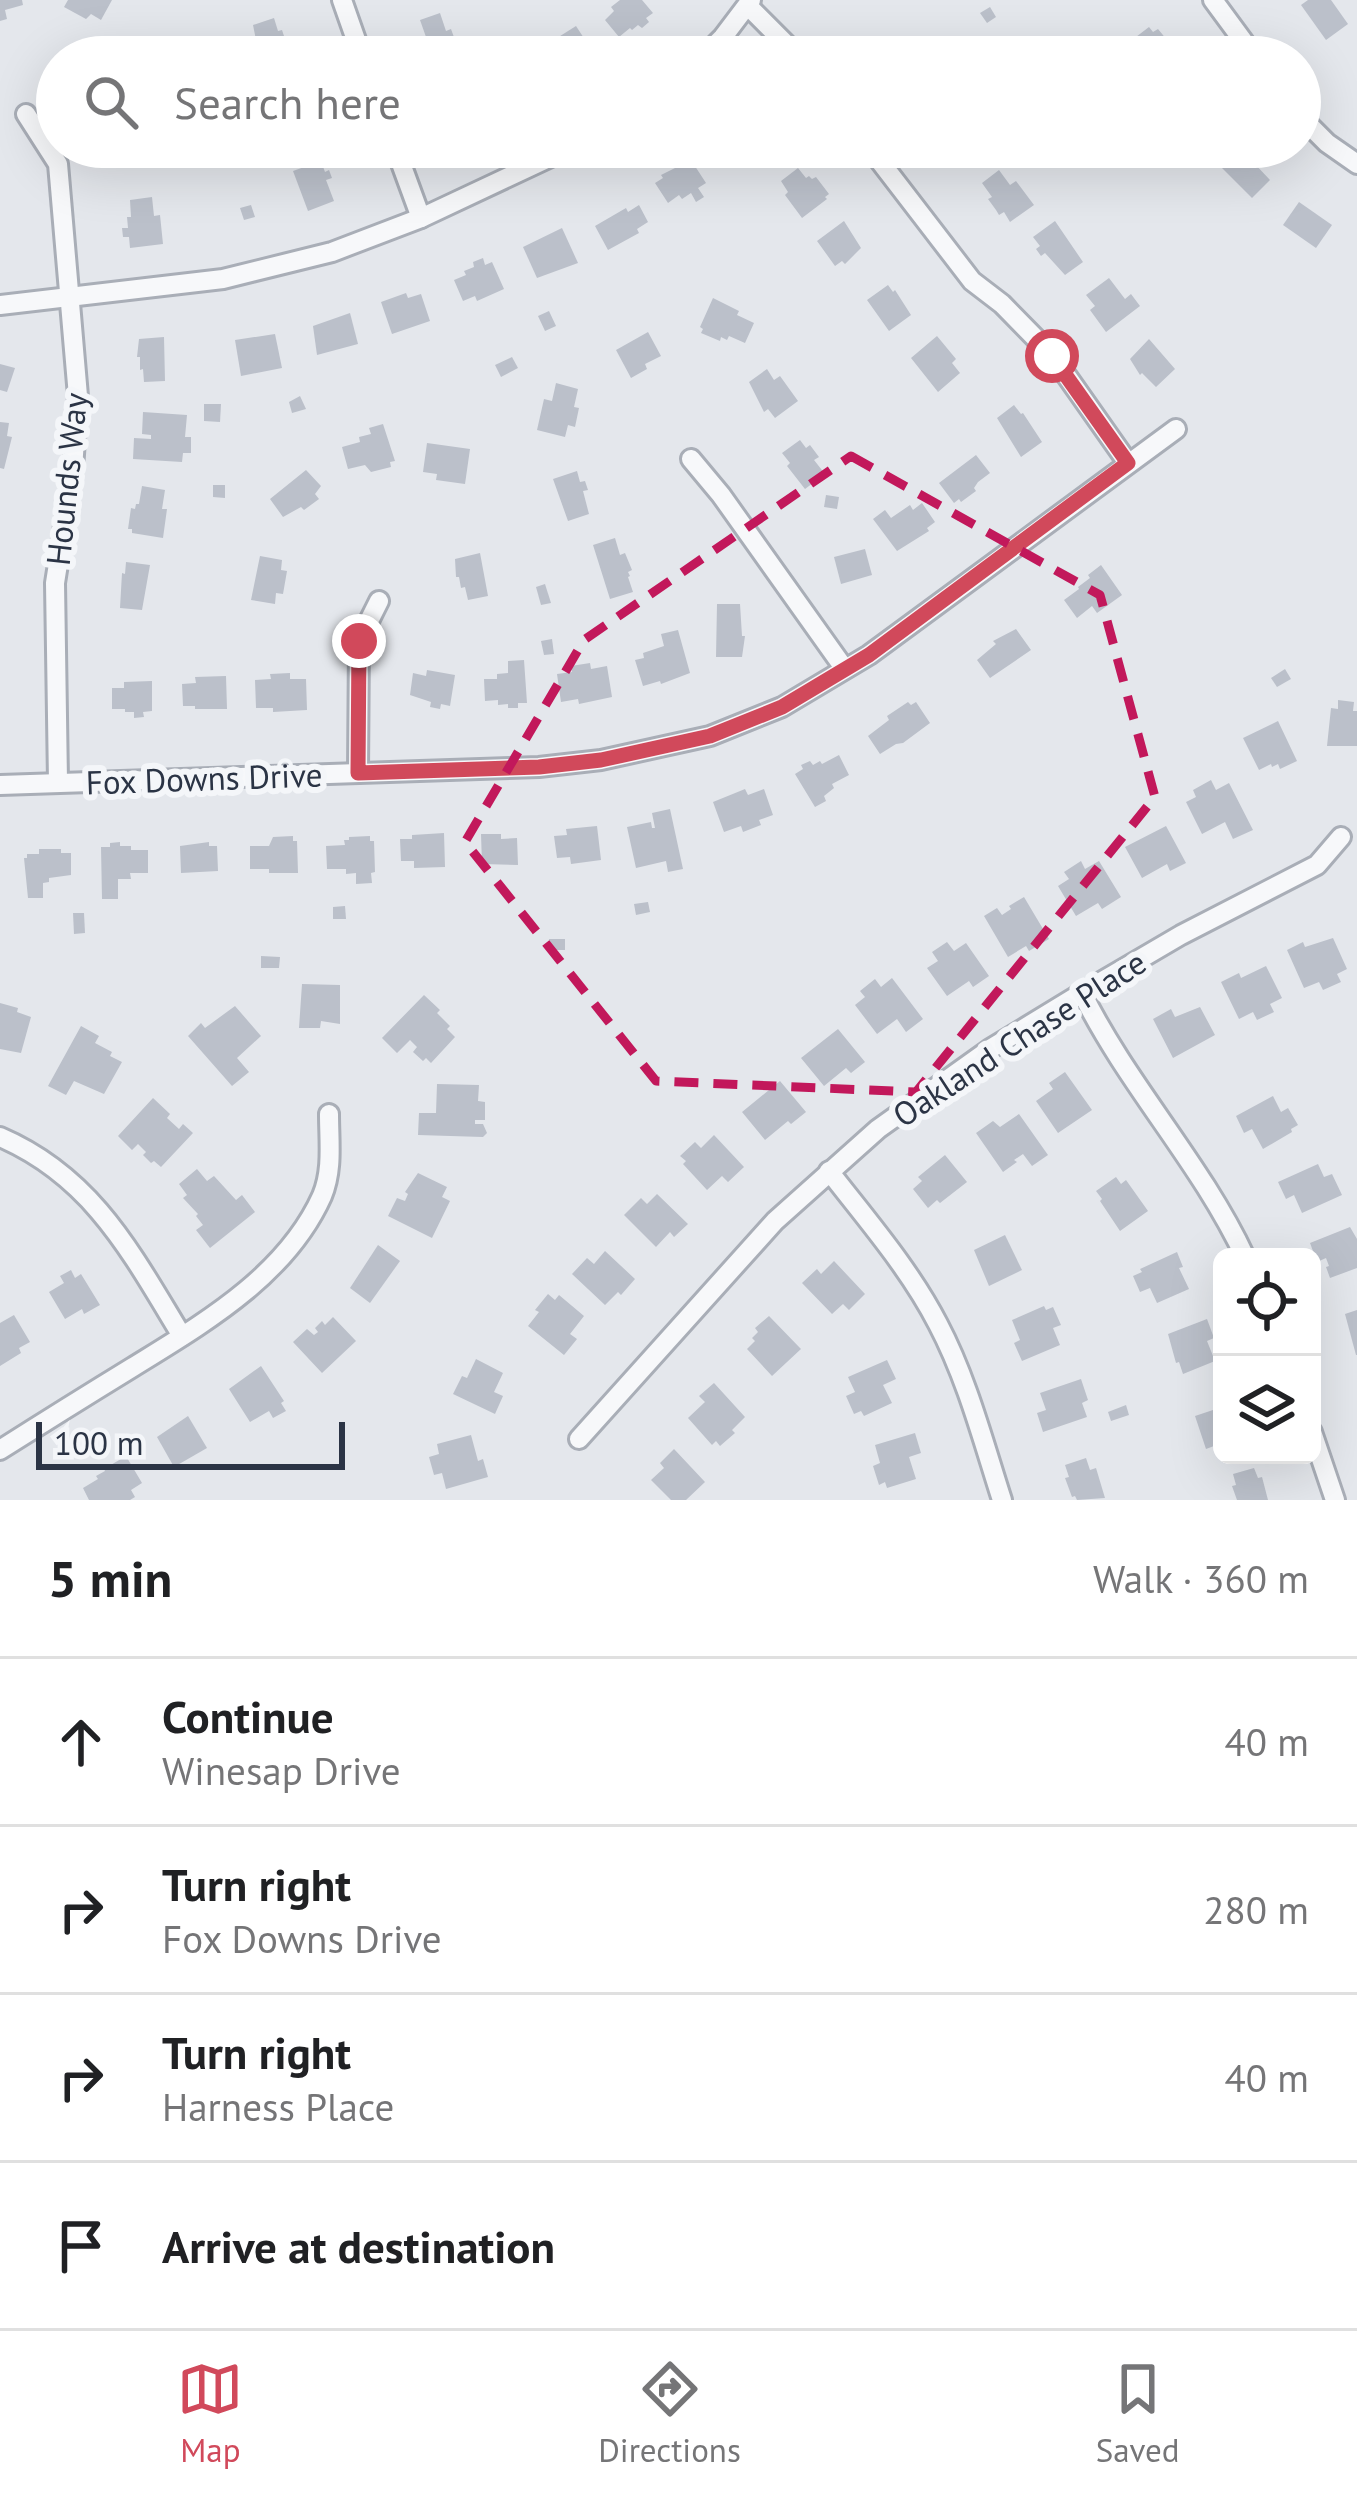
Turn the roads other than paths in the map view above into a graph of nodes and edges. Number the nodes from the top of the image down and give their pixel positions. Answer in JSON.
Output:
{"nodes":[{"id":1,"x":342,"y":0,"type":"edge"},
{"id":2,"x":1213,"y":0,"type":"edge"},
{"id":3,"x":749,"y":3,"type":"edge"},
{"id":4,"x":355,"y":36,"type":"edge"},
{"id":5,"x":724,"y":36,"type":"edge"},
{"id":6,"x":780,"y":36,"type":"edge"},
{"id":7,"x":1240,"y":36,"type":"edge"},
{"id":8,"x":26,"y":114,"type":"dead end"},
{"id":9,"x":36,"y":130,"type":"edge"},
{"id":10,"x":1321,"y":137,"type":"edge"},
{"id":11,"x":1357,"y":164,"type":"edge"},
{"id":12,"x":58,"y":168,"type":"edge"},
{"id":13,"x":403,"y":168,"type":"edge"},
{"id":14,"x":528,"y":168,"type":"edge"},
{"id":15,"x":885,"y":168,"type":"edge"},
{"id":16,"x":422,"y":218,"type":"junction"},
{"id":17,"x":68,"y":298,"type":"junction"},
{"id":18,"x":0,"y":305,"type":"edge"},
{"id":19,"x":1176,"y":429,"type":"dead end"},
{"id":20,"x":691,"y":459,"type":"dead end"},
{"id":21,"x":1128,"y":463,"type":"junction"},
{"id":22,"x":379,"y":601,"type":"dead end"},
{"id":23,"x":844,"y":668,"type":"junction"},
{"id":24,"x":358,"y":773,"type":"junction"},
{"id":25,"x":58,"y":782,"type":"junction"},
{"id":26,"x":0,"y":785,"type":"edge"},
{"id":27,"x":1341,"y":837,"type":"dead end"},
{"id":28,"x":1082,"y":993,"type":"junction"},
{"id":29,"x":329,"y":1114,"type":"dead end"},
{"id":30,"x":0,"y":1137,"type":"edge"},
{"id":31,"x":829,"y":1171,"type":"junction"},
{"id":32,"x":1240,"y":1248,"type":"edge"},
{"id":33,"x":182,"y":1336,"type":"junction"},
{"id":34,"x":579,"y":1439,"type":"dead end"},
{"id":35,"x":0,"y":1450,"type":"edge"},
{"id":36,"x":1321,"y":1459,"type":"edge"},
{"id":37,"x":1002,"y":1500,"type":"edge"},
{"id":38,"x":1335,"y":1500,"type":"edge"}],
"edges":[{"from":1,"to":4,"type":"street"},
{"from":2,"to":7,"type":"street"},
{"from":3,"to":5,"type":"street"},
{"from":3,"to":6,"type":"street"},
{"from":8,"to":9,"type":"street","name":"Hounds Way"},
{"from":10,"to":11,"type":"street"},
{"from":12,"to":17,"type":"street","name":"Hounds Way"},
{"from":13,"to":16,"type":"street"},
{"from":14,"to":16,"type":"street"},
{"from":15,"to":21,"type":"street"},
{"from":16,"to":17,"type":"street"},
{"from":17,"to":18,"type":"street"},
{"from":17,"to":25,"type":"street","name":"Hounds Way"},
{"from":19,"to":21,"type":"street","name":"Fox Downs Drive"},
{"from":20,"to":23,"type":"street"},
{"from":21,"to":23,"type":"street","name":"Fox Downs Drive"},
{"from":22,"to":24,"type":"street"},
{"from":23,"to":24,"type":"street","name":"Fox Downs Drive"},
{"from":24,"to":25,"type":"street","name":"Fox Downs Drive"},
{"from":25,"to":26,"type":"street","name":"Fox Downs Drive"},
{"from":27,"to":28,"type":"street","name":"Oakland Chase Place"},
{"from":28,"to":31,"type":"street","name":"Oakland Chase Place"},
{"from":28,"to":32,"type":"street"},
{"from":29,"to":33,"type":"street"},
{"from":30,"to":33,"type":"street"},
{"from":31,"to":34,"type":"street","name":"Oakland Chase Place"},
{"from":31,"to":37,"type":"street"},
{"from":33,"to":35,"type":"street"},
{"from":36,"to":38,"type":"street"}]}
